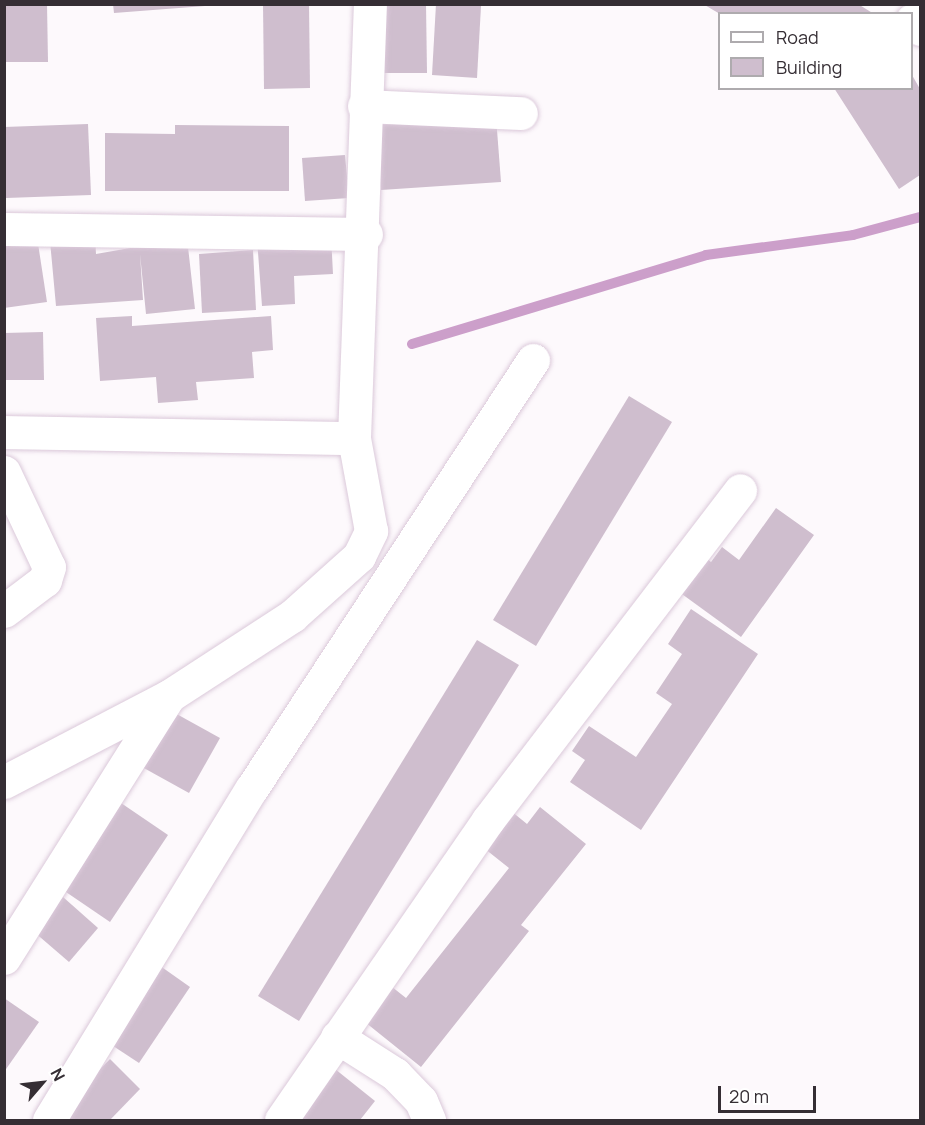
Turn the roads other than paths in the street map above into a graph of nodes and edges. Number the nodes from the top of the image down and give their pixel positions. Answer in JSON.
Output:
{"nodes":[{"id":1,"x":370,"y":4,"type":"edge"},
{"id":2,"x":364,"y":106,"type":"junction"},
{"id":3,"x":520,"y":113,"type":"dead end"},
{"id":4,"x":4,"y":230,"type":"edge"},
{"id":5,"x":366,"y":234,"type":"junction"},
{"id":6,"x":533,"y":360,"type":"dead end"},
{"id":7,"x":4,"y":432,"type":"edge"},
{"id":8,"x":354,"y":438,"type":"junction"},
{"id":9,"x":4,"y":472,"type":"edge"},
{"id":10,"x":740,"y":490,"type":"dead end"},
{"id":11,"x":371,"y":531,"type":"junction"},
{"id":12,"x":404,"y":557,"type":"junction"},
{"id":13,"x":4,"y":611,"type":"edge"},
{"id":14,"x":169,"y":696,"type":"junction"},
{"id":15,"x":4,"y":782,"type":"edge"},
{"id":16,"x":4,"y":958,"type":"edge"},
{"id":17,"x":337,"y":1037,"type":"junction"},
{"id":18,"x":49,"y":1120,"type":"edge"},
{"id":19,"x":280,"y":1120,"type":"edge"},
{"id":20,"x":429,"y":1120,"type":"edge"}],
"edges":[{"from":1,"to":2,"type":"street"},
{"from":2,"to":3,"type":"street"},
{"from":2,"to":5,"type":"street"},
{"from":4,"to":5,"type":"street"},
{"from":5,"to":8,"type":"street"},
{"from":6,"to":12,"type":"street"},
{"from":7,"to":8,"type":"street"},
{"from":8,"to":11,"type":"street"},
{"from":9,"to":13,"type":"street"},
{"from":10,"to":17,"type":"street"},
{"from":11,"to":12,"type":"street"},
{"from":11,"to":14,"type":"street"},
{"from":12,"to":18,"type":"street"},
{"from":14,"to":15,"type":"street"},
{"from":14,"to":16,"type":"street"},
{"from":17,"to":19,"type":"street"},
{"from":17,"to":20,"type":"street"}]}
